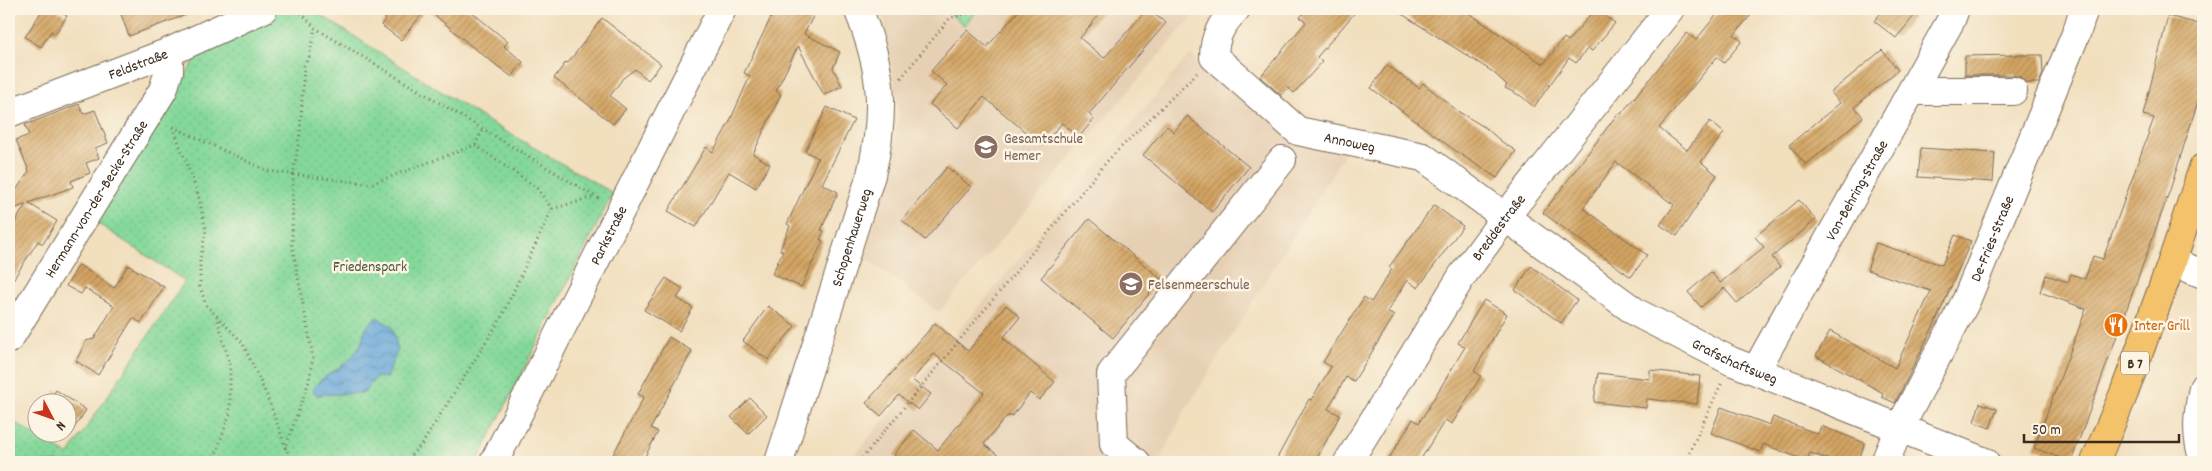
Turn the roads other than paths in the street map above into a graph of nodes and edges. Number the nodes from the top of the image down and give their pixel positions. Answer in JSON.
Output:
{"nodes":[{"id":1,"x":264,"y":9,"type":"edge"},
{"id":2,"x":722,"y":9,"type":"edge"},
{"id":3,"x":858,"y":9,"type":"edge"},
{"id":4,"x":1236,"y":9,"type":"edge"},
{"id":5,"x":1670,"y":9,"type":"edge"},
{"id":6,"x":1955,"y":9,"type":"edge"},
{"id":7,"x":2084,"y":9,"type":"edge"},
{"id":8,"x":169,"y":52,"type":"junction"},
{"id":9,"x":1912,"y":91,"type":"junction"},
{"id":10,"x":2013,"y":92,"type":"dead end"},
{"id":11,"x":9,"y":113,"type":"edge"},
{"id":12,"x":1282,"y":160,"type":"dead end"},
{"id":13,"x":2203,"y":168,"type":"edge"},
{"id":14,"x":1506,"y":216,"type":"junction"},
{"id":15,"x":2172,"y":262,"type":"junction"},
{"id":16,"x":2203,"y":274,"type":"edge"},
{"id":17,"x":9,"y":339,"type":"edge"},
{"id":18,"x":1756,"y":370,"type":"junction"},
{"id":19,"x":2203,"y":388,"type":"edge"},
{"id":20,"x":1899,"y":428,"type":"junction"},
{"id":21,"x":2203,"y":457,"type":"edge"},
{"id":22,"x":494,"y":462,"type":"edge"},
{"id":23,"x":779,"y":462,"type":"edge"},
{"id":24,"x":1136,"y":462,"type":"edge"},
{"id":25,"x":1348,"y":462,"type":"edge"},
{"id":26,"x":1885,"y":462,"type":"edge"},
{"id":27,"x":1985,"y":462,"type":"edge"},
{"id":28,"x":2094,"y":462,"type":"edge"}],
"edges":[{"from":1,"to":8,"type":"street","name":"Feldstraße"},
{"from":2,"to":22,"type":"street","name":"Parkstraße"},
{"from":3,"to":23,"type":"street","name":"Schopenhauerweg"},
{"from":4,"to":14,"type":"street","name":"Annoweg"},
{"from":5,"to":14,"type":"street","name":"Breddestraße"},
{"from":6,"to":9,"type":"street","name":"Von-Behring-Straße"},
{"from":7,"to":20,"type":"street","name":"De-Fries-Straße"},
{"from":8,"to":11,"type":"street","name":"Feldstraße"},
{"from":8,"to":17,"type":"street","name":"Hermann-von-der-Becke-Straße"},
{"from":9,"to":10,"type":"street"},
{"from":9,"to":18,"type":"street","name":"Von-Behring-Straße"},
{"from":12,"to":24,"type":"street"},
{"from":13,"to":15,"type":"main road","number":"B 7"},
{"from":14,"to":18,"type":"street","name":"Grafschaftsweg"},
{"from":14,"to":25,"type":"street","name":"Breddestraße"},
{"from":15,"to":16,"type":"street"},
{"from":15,"to":28,"type":"main road","number":"B 7"},
{"from":18,"to":20,"type":"street","name":"Grafschaftsweg"},
{"from":19,"to":21,"type":"street"},
{"from":20,"to":26,"type":"street","name":"De-Fries-Straße"},
{"from":20,"to":27,"type":"street","name":"Grafschaftsweg"}]}
